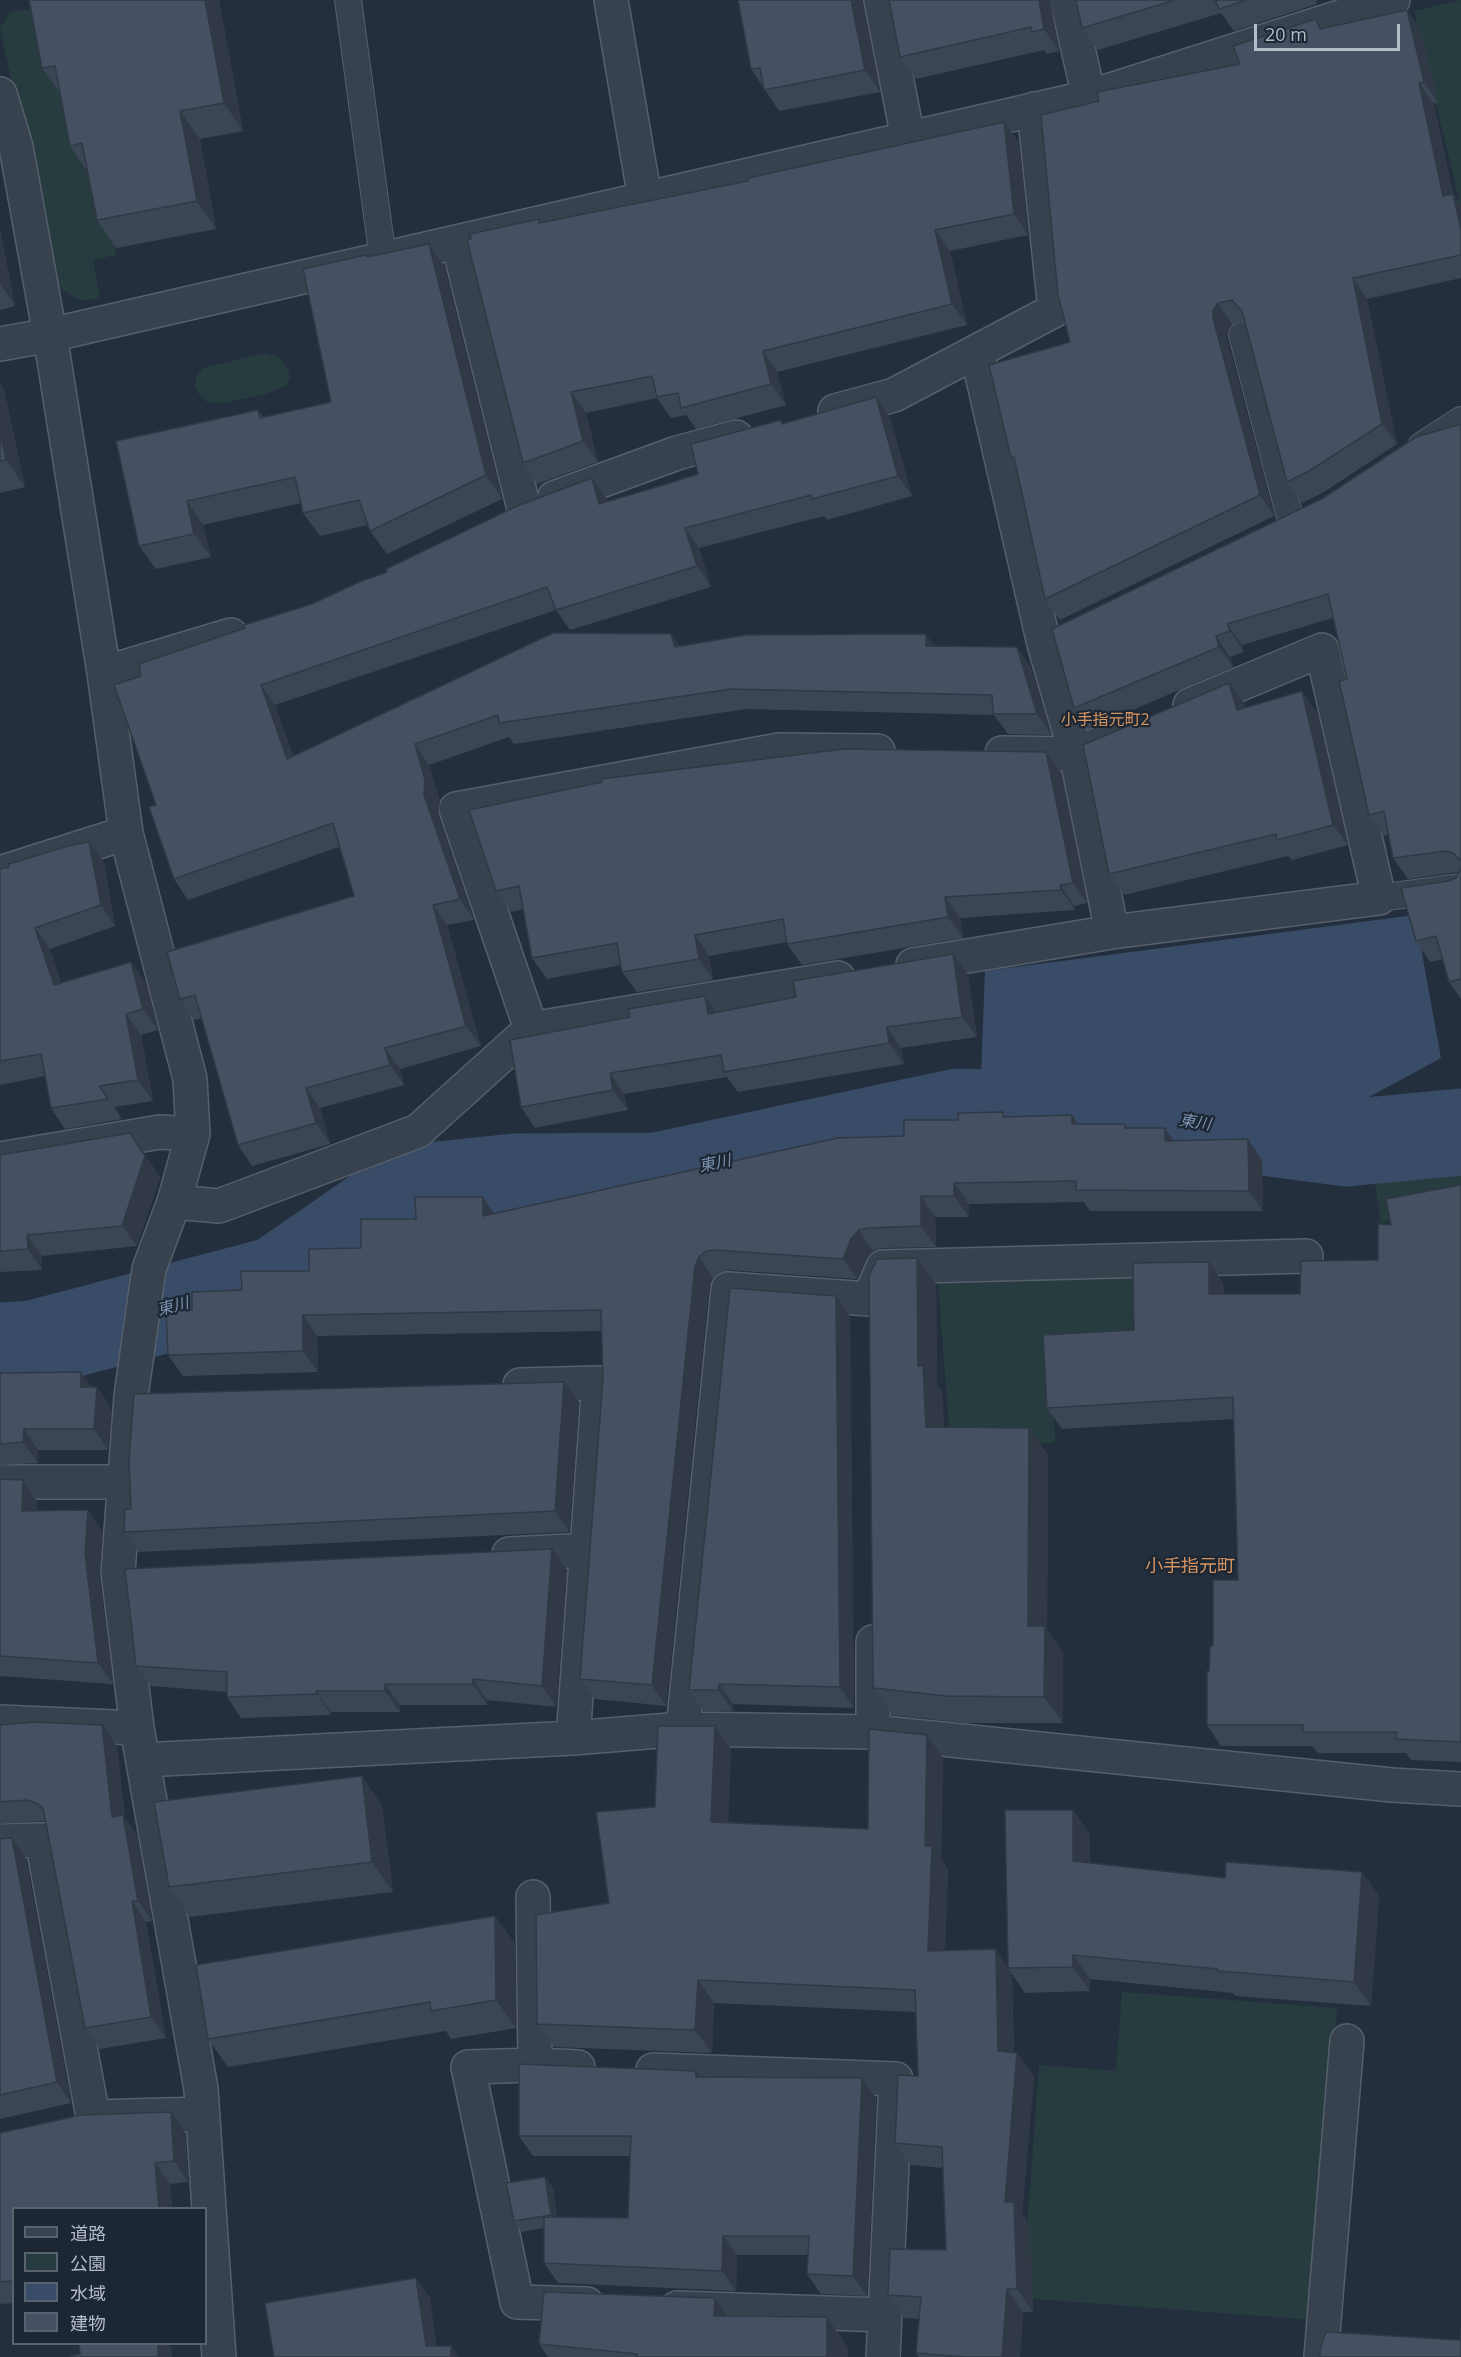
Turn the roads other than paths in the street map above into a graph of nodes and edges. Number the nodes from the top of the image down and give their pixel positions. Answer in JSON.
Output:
{"nodes":[{"id":1,"x":348,"y":0,"type":"edge"},
{"id":2,"x":611,"y":0,"type":"edge"},
{"id":3,"x":882,"y":0,"type":"edge"},
{"id":4,"x":1067,"y":0,"type":"edge"},
{"id":5,"x":1394,"y":0,"type":"edge"},
{"id":6,"x":0,"y":94,"type":"edge"},
{"id":7,"x":1089,"y":97,"type":"junction"},
{"id":8,"x":1034,"y":109,"type":"junction"},
{"id":9,"x":908,"y":138,"type":"junction"},
{"id":10,"x":645,"y":199,"type":"junction"},
{"id":11,"x":458,"y":242,"type":"junction"},
{"id":12,"x":383,"y":259,"type":"junction"},
{"id":13,"x":50,"y":335,"type":"junction"},
{"id":14,"x":1242,"y":335,"type":"edge"},
{"id":15,"x":0,"y":344,"type":"edge"},
{"id":16,"x":977,"y":353,"type":"junction"},
{"id":17,"x":812,"y":417,"type":"edge"},
{"id":18,"x":1461,"y":420,"type":"edge"},
{"id":19,"x":767,"y":429,"type":"edge"},
{"id":20,"x":1401,"y":459,"type":"edge"},
{"id":21,"x":524,"y":509,"type":"junction"},
{"id":22,"x":493,"y":524,"type":"edge"},
{"id":23,"x":1291,"y":525,"type":"edge"},
{"id":24,"x":262,"y":625,"type":"edge"},
{"id":25,"x":104,"y":674,"type":"junction"},
{"id":26,"x":910,"y":751,"type":"edge"},
{"id":27,"x":969,"y":752,"type":"edge"},
{"id":28,"x":1076,"y":754,"type":"junction"},
{"id":29,"x":126,"y":833,"type":"junction"},
{"id":30,"x":0,"y":873,"type":"edge"},
{"id":31,"x":1461,"y":887,"type":"edge"},
{"id":32,"x":1380,"y":897,"type":"junction"},
{"id":33,"x":1112,"y":932,"type":"junction"},
{"id":34,"x":531,"y":1029,"type":"junction"},
{"id":35,"x":193,"y":1134,"type":"junction"},
{"id":36,"x":0,"y":1159,"type":"edge"},
{"id":37,"x":174,"y":1202,"type":"junction"},
{"id":38,"x":1306,"y":1256,"type":"dead end"},
{"id":39,"x":869,"y":1299,"type":"junction"},
{"id":40,"x":870,"y":1334,"type":"edge"},
{"id":41,"x":494,"y":1386,"type":"edge"},
{"id":42,"x":166,"y":1395,"type":"edge"},
{"id":43,"x":131,"y":1396,"type":"junction"},
{"id":44,"x":0,"y":1482,"type":"edge"},
{"id":45,"x":125,"y":1482,"type":"junction"},
{"id":46,"x":587,"y":1550,"type":"junction"},
{"id":47,"x":481,"y":1555,"type":"edge"},
{"id":48,"x":153,"y":1570,"type":"edge"},
{"id":49,"x":118,"y":1572,"type":"junction"},
{"id":50,"x":872,"y":1615,"type":"edge"},
{"id":51,"x":0,"y":1722,"type":"edge"},
{"id":52,"x":137,"y":1728,"type":"junction"},
{"id":53,"x":683,"y":1729,"type":"junction"},
{"id":54,"x":873,"y":1732,"type":"junction"},
{"id":55,"x":573,"y":1738,"type":"junction"},
{"id":56,"x":143,"y":1761,"type":"junction"},
{"id":57,"x":1461,"y":1789,"type":"edge"},
{"id":58,"x":0,"y":1841,"type":"edge"},
{"id":59,"x":533,"y":1897,"type":"dead end"},
{"id":60,"x":1347,"y":2041,"type":"dead end"},
{"id":61,"x":535,"y":2065,"type":"junction"},
{"id":62,"x":202,"y":2114,"type":"junction"},
{"id":63,"x":612,"y":2305,"type":"edge"},
{"id":64,"x":647,"y":2306,"type":"edge"},
{"id":65,"x":885,"y":2315,"type":"junction"},
{"id":66,"x":219,"y":2357,"type":"edge"},
{"id":67,"x":882,"y":2357,"type":"edge"},
{"id":68,"x":1322,"y":2357,"type":"edge"}],
"edges":[{"from":1,"to":12,"type":"lane"},
{"from":2,"to":10,"type":"street"},
{"from":3,"to":9,"type":"street"},
{"from":4,"to":7,"type":"street"},
{"from":5,"to":7,"type":"street"},
{"from":6,"to":13,"type":"street"},
{"from":7,"to":8,"type":"street"},
{"from":8,"to":9,"type":"street"},
{"from":8,"to":16,"type":"street"},
{"from":9,"to":10,"type":"street"},
{"from":10,"to":11,"type":"street"},
{"from":11,"to":12,"type":"street"},
{"from":11,"to":21,"type":"street"},
{"from":12,"to":13,"type":"street"},
{"from":13,"to":15,"type":"street"},
{"from":13,"to":25,"type":"street"},
{"from":14,"to":23,"type":"lane"},
{"from":16,"to":17,"type":"street"},
{"from":16,"to":28,"type":"street"},
{"from":18,"to":20,"type":"lane"},
{"from":19,"to":21,"type":"street"},
{"from":21,"to":22,"type":"street"},
{"from":24,"to":25,"type":"street"},
{"from":25,"to":29,"type":"street"},
{"from":26,"to":34,"type":"street"},
{"from":27,"to":28,"type":"street"},
{"from":28,"to":32,"type":"street"},
{"from":28,"to":33,"type":"street"},
{"from":29,"to":30,"type":"street"},
{"from":29,"to":35,"type":"street"},
{"from":31,"to":32,"type":"lane"},
{"from":32,"to":33,"type":"street"},
{"from":33,"to":34,"type":"street"},
{"from":34,"to":37,"type":"street"},
{"from":35,"to":36,"type":"street"},
{"from":35,"to":37,"type":"street"},
{"from":37,"to":43,"type":"street"},
{"from":38,"to":39,"type":"street"},
{"from":39,"to":40,"type":"street"},
{"from":39,"to":53,"type":"street"},
{"from":41,"to":46,"type":"street"},
{"from":42,"to":43,"type":"street"},
{"from":43,"to":45,"type":"street"},
{"from":44,"to":45,"type":"street"},
{"from":45,"to":49,"type":"street"},
{"from":46,"to":47,"type":"street"},
{"from":46,"to":55,"type":"street"},
{"from":48,"to":49,"type":"street"},
{"from":49,"to":52,"type":"street"},
{"from":50,"to":54,"type":"street"},
{"from":51,"to":52,"type":"street"},
{"from":52,"to":56,"type":"street"},
{"from":53,"to":54,"type":"street"},
{"from":53,"to":55,"type":"street"},
{"from":54,"to":57,"type":"street"},
{"from":55,"to":56,"type":"street"},
{"from":56,"to":62,"type":"street"},
{"from":58,"to":62,"type":"street"},
{"from":59,"to":61,"type":"street"},
{"from":60,"to":68,"type":"street"},
{"from":61,"to":63,"type":"street"},
{"from":61,"to":65,"type":"street"},
{"from":62,"to":66,"type":"street"},
{"from":64,"to":65,"type":"street"},
{"from":65,"to":67,"type":"street"}]}
